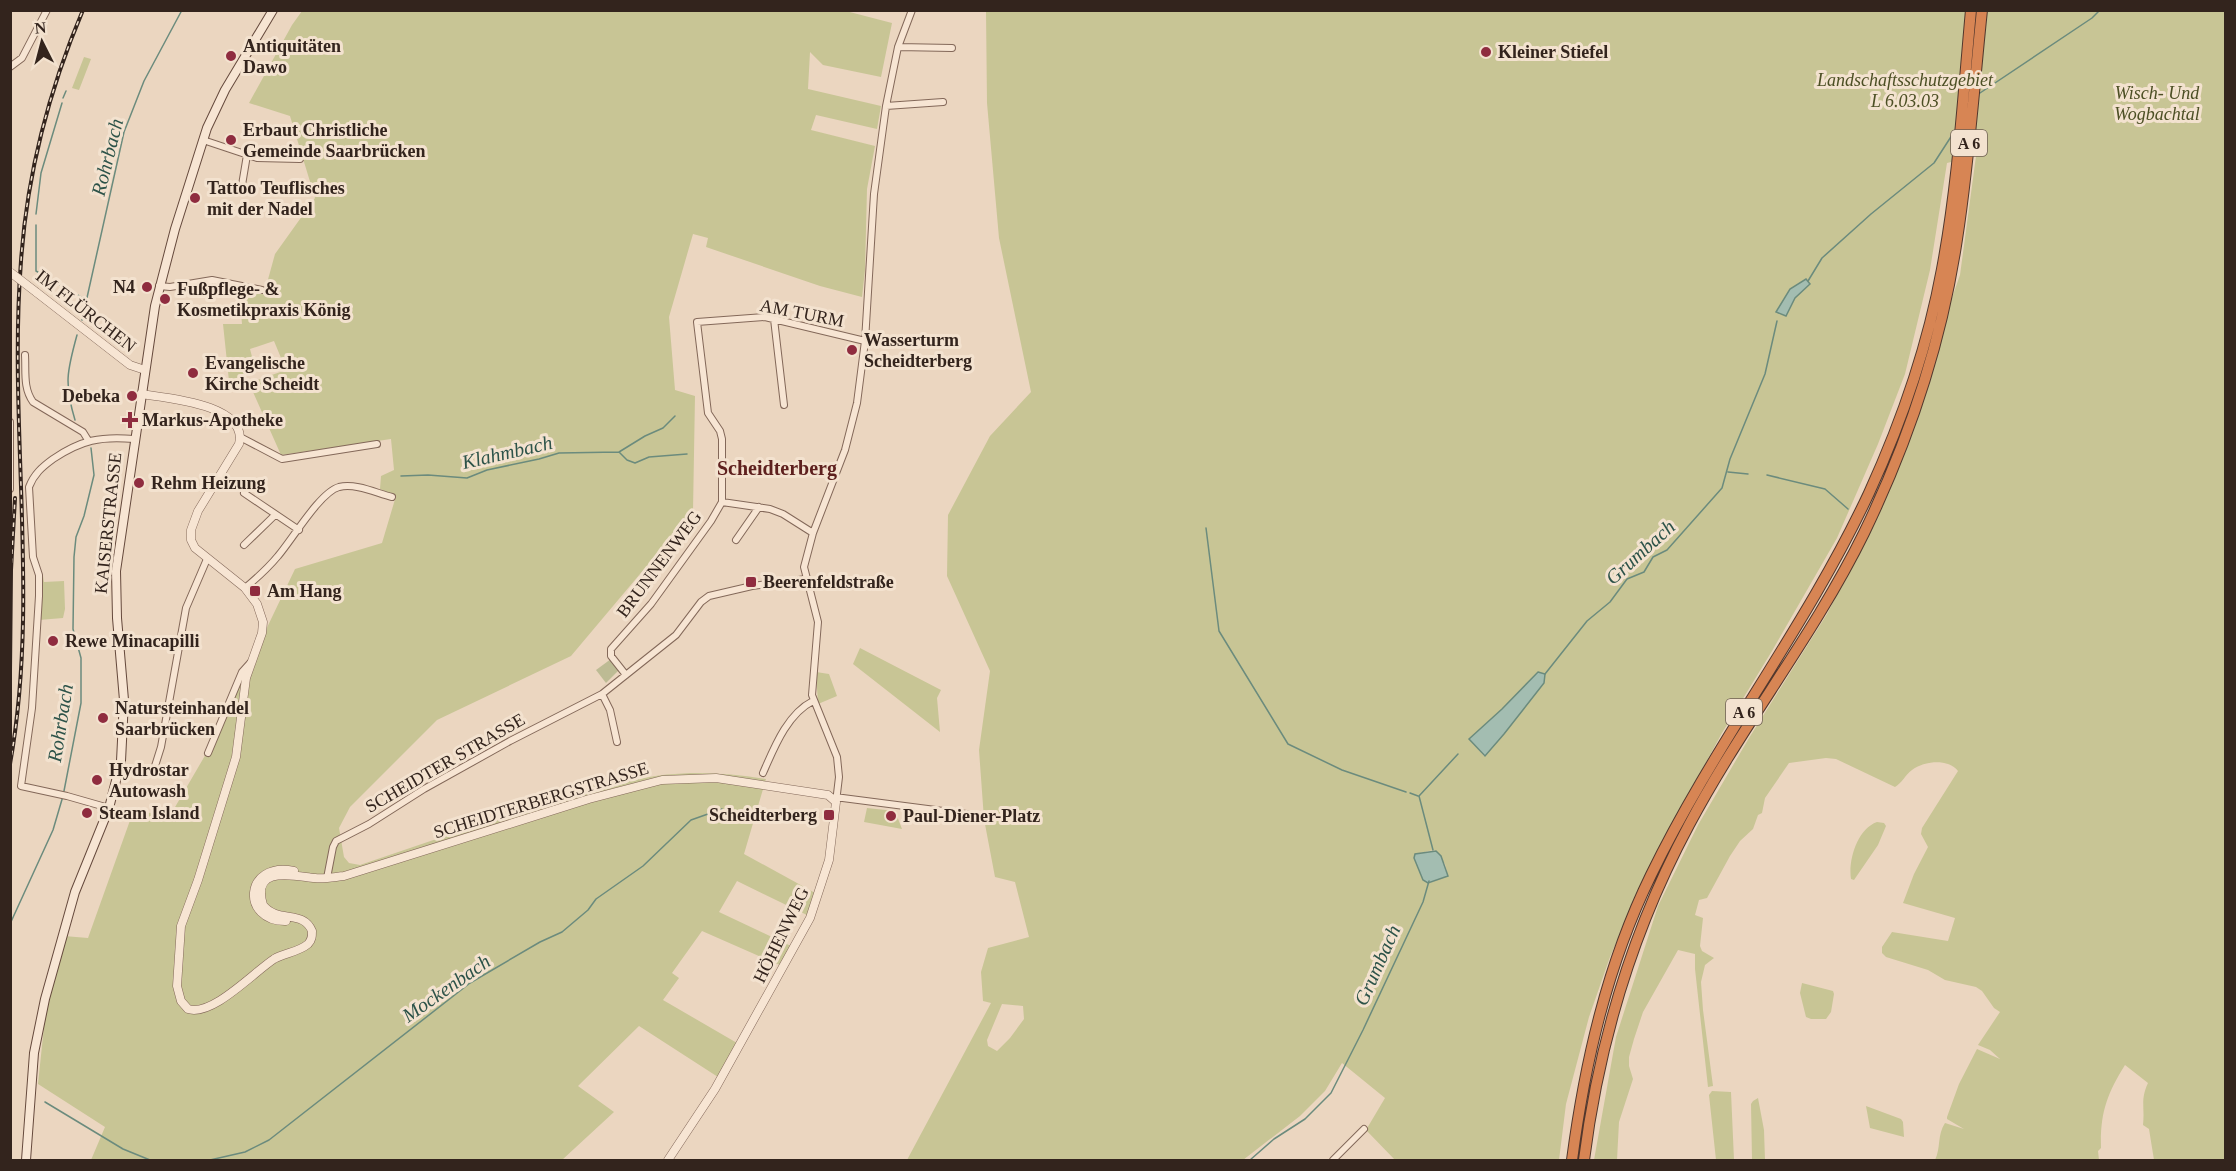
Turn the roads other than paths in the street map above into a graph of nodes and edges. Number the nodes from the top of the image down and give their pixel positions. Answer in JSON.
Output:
{"nodes":[{"id":1,"x":47,"y":10,"type":"edge"},
{"id":2,"x":273,"y":10,"type":"edge"},
{"id":3,"x":912,"y":10,"type":"edge"},
{"id":4,"x":1971,"y":10,"type":"edge"},
{"id":5,"x":1982,"y":10,"type":"edge"},
{"id":6,"x":898,"y":47,"type":"junction"},
{"id":7,"x":952,"y":48,"type":"dead end"},
{"id":8,"x":10,"y":67,"type":"edge"},
{"id":9,"x":943,"y":102,"type":"dead end"},
{"id":10,"x":886,"y":106,"type":"junction"},
{"id":11,"x":203,"y":140,"type":"junction"},
{"id":12,"x":247,"y":154,"type":"junction"},
{"id":13,"x":300,"y":159,"type":"dead end"},
{"id":14,"x":241,"y":191,"type":"dead end"},
{"id":15,"x":10,"y":272,"type":"edge"},
{"id":16,"x":1946,"y":274,"type":"junction"},
{"id":17,"x":159,"y":286,"type":"junction"},
{"id":18,"x":262,"y":290,"type":"dead end"},
{"id":19,"x":774,"y":319,"type":"junction"},
{"id":20,"x":697,"y":322,"type":"joint"},
{"id":21,"x":865,"y":341,"type":"junction"},
{"id":22,"x":25,"y":355,"type":"dead end"},
{"id":23,"x":145,"y":370,"type":"junction"},
{"id":24,"x":141,"y":394,"type":"junction"},
{"id":25,"x":784,"y":405,"type":"dead end"},
{"id":26,"x":10,"y":422,"type":"edge"},
{"id":27,"x":240,"y":437,"type":"junction"},
{"id":28,"x":134,"y":439,"type":"junction"},
{"id":29,"x":88,"y":440,"type":"junction"},
{"id":30,"x":377,"y":444,"type":"dead end"},
{"id":31,"x":11,"y":455,"type":"edge"},
{"id":32,"x":10,"y":489,"type":"edge"},
{"id":33,"x":244,"y":493,"type":"dead end"},
{"id":34,"x":392,"y":497,"type":"dead end"},
{"id":35,"x":722,"y":502,"type":"junction"},
{"id":36,"x":759,"y":507,"type":"junction"},
{"id":37,"x":275,"y":515,"type":"junction"},
{"id":38,"x":299,"y":530,"type":"junction"},
{"id":39,"x":813,"y":533,"type":"junction"},
{"id":40,"x":736,"y":540,"type":"dead end"},
{"id":41,"x":244,"y":545,"type":"dead end"},
{"id":42,"x":207,"y":559,"type":"junction"},
{"id":43,"x":806,"y":579,"type":"junction"},
{"id":44,"x":245,"y":588,"type":"junction"},
{"id":45,"x":254,"y":659,"type":"junction"},
{"id":46,"x":626,"y":675,"type":"junction"},
{"id":47,"x":602,"y":694,"type":"junction"},
{"id":48,"x":813,"y":700,"type":"junction"},
{"id":49,"x":617,"y":742,"type":"dead end"},
{"id":50,"x":208,"y":753,"type":"dead end"},
{"id":51,"x":155,"y":765,"type":"dead end"},
{"id":52,"x":763,"y":773,"type":"dead end"},
{"id":53,"x":836,"y":799,"type":"junction"},
{"id":54,"x":109,"y":808,"type":"junction"},
{"id":55,"x":974,"y":815,"type":"dead end"},
{"id":56,"x":327,"y":878,"type":"junction"},
{"id":57,"x":1364,"y":1129,"type":"dead end"},
{"id":58,"x":26,"y":1161,"type":"edge"},
{"id":59,"x":668,"y":1161,"type":"edge"},
{"id":60,"x":1333,"y":1161,"type":"edge"},
{"id":61,"x":1572,"y":1161,"type":"edge"},
{"id":62,"x":1584,"y":1161,"type":"edge"}],
"edges":[{"from":1,"to":8,"type":"street"},
{"from":2,"to":11,"type":"main road","name":"KAISERSTRASSE"},
{"from":3,"to":6,"type":"street"},
{"from":4,"to":16,"type":"highway","number":"A 6"},
{"from":5,"to":16,"type":"highway","number":"A 6"},
{"from":6,"to":7,"type":"street"},
{"from":6,"to":10,"type":"street"},
{"from":9,"to":10,"type":"street"},
{"from":10,"to":21,"type":"street"},
{"from":11,"to":12,"type":"street"},
{"from":11,"to":17,"type":"main road","name":"KAISERSTRASSE"},
{"from":12,"to":13,"type":"street"},
{"from":12,"to":14,"type":"street"},
{"from":15,"to":23,"type":"street","name":"IM FLÜRCHEN","bridge":true},
{"from":16,"to":61,"type":"highway","number":"A 6"},
{"from":16,"to":62,"type":"highway","number":"A 6"},
{"from":17,"to":18,"type":"street"},
{"from":17,"to":23,"type":"main road","name":"KAISERSTRASSE"},
{"from":19,"to":20,"type":"street","name":"AM TURM"},
{"from":19,"to":21,"type":"street","name":"AM TURM"},
{"from":19,"to":25,"type":"street"},
{"from":20,"to":35,"type":"street","name":"BRUNNENWEG"},
{"from":21,"to":39,"type":"street","name":"HÖHENWEG"},
{"from":22,"to":29,"type":"street"},
{"from":23,"to":24,"type":"main road","name":"KAISERSTRASSE"},
{"from":24,"to":27,"type":"street"},
{"from":24,"to":28,"type":"main road","name":"KAISERSTRASSE"},
{"from":26,"to":31,"type":"street"},
{"from":27,"to":30,"type":"street"},
{"from":27,"to":42,"type":"street","name":"SCHEIDTERBERGSTRASSE"},
{"from":28,"to":29,"type":"street"},
{"from":28,"to":54,"type":"main road","name":"KAISERSTRASSE"},
{"from":29,"to":54,"type":"street"},
{"from":31,"to":32,"type":"street"},
{"from":33,"to":37,"type":"street"},
{"from":34,"to":38,"type":"street"},
{"from":35,"to":36,"type":"street"},
{"from":35,"to":46,"type":"street","name":"BRUNNENWEG"},
{"from":36,"to":39,"type":"street"},
{"from":36,"to":40,"type":"street"},
{"from":37,"to":38,"type":"street"},
{"from":37,"to":41,"type":"street"},
{"from":38,"to":44,"type":"street"},
{"from":39,"to":43,"type":"street","name":"HÖHENWEG"},
{"from":42,"to":44,"type":"street","name":"SCHEIDTERBERGSTRASSE"},
{"from":42,"to":51,"type":"street"},
{"from":43,"to":46,"type":"street","name":"SCHEIDTER STRASSE"},
{"from":43,"to":48,"type":"street","name":"HÖHENWEG"},
{"from":44,"to":45,"type":"street","name":"SCHEIDTERBERGSTRASSE"},
{"from":45,"to":50,"type":"street","name":"SCHEIDTERBERGSTRASSE"},
{"from":45,"to":56,"type":"street","name":"SCHEIDTERBERGSTRASSE"},
{"from":46,"to":47,"type":"street","name":"SCHEIDTER STRASSE"},
{"from":47,"to":49,"type":"street"},
{"from":47,"to":56,"type":"street","name":"SCHEIDTER STRASSE"},
{"from":48,"to":52,"type":"street"},
{"from":48,"to":53,"type":"street","name":"HÖHENWEG"},
{"from":53,"to":55,"type":"street"},
{"from":53,"to":56,"type":"street","name":"SCHEIDTERBERGSTRASSE"},
{"from":53,"to":59,"type":"street","name":"HÖHENWEG"},
{"from":54,"to":58,"type":"main road","name":"KAISERSTRASSE"},
{"from":57,"to":60,"type":"street"}]}
